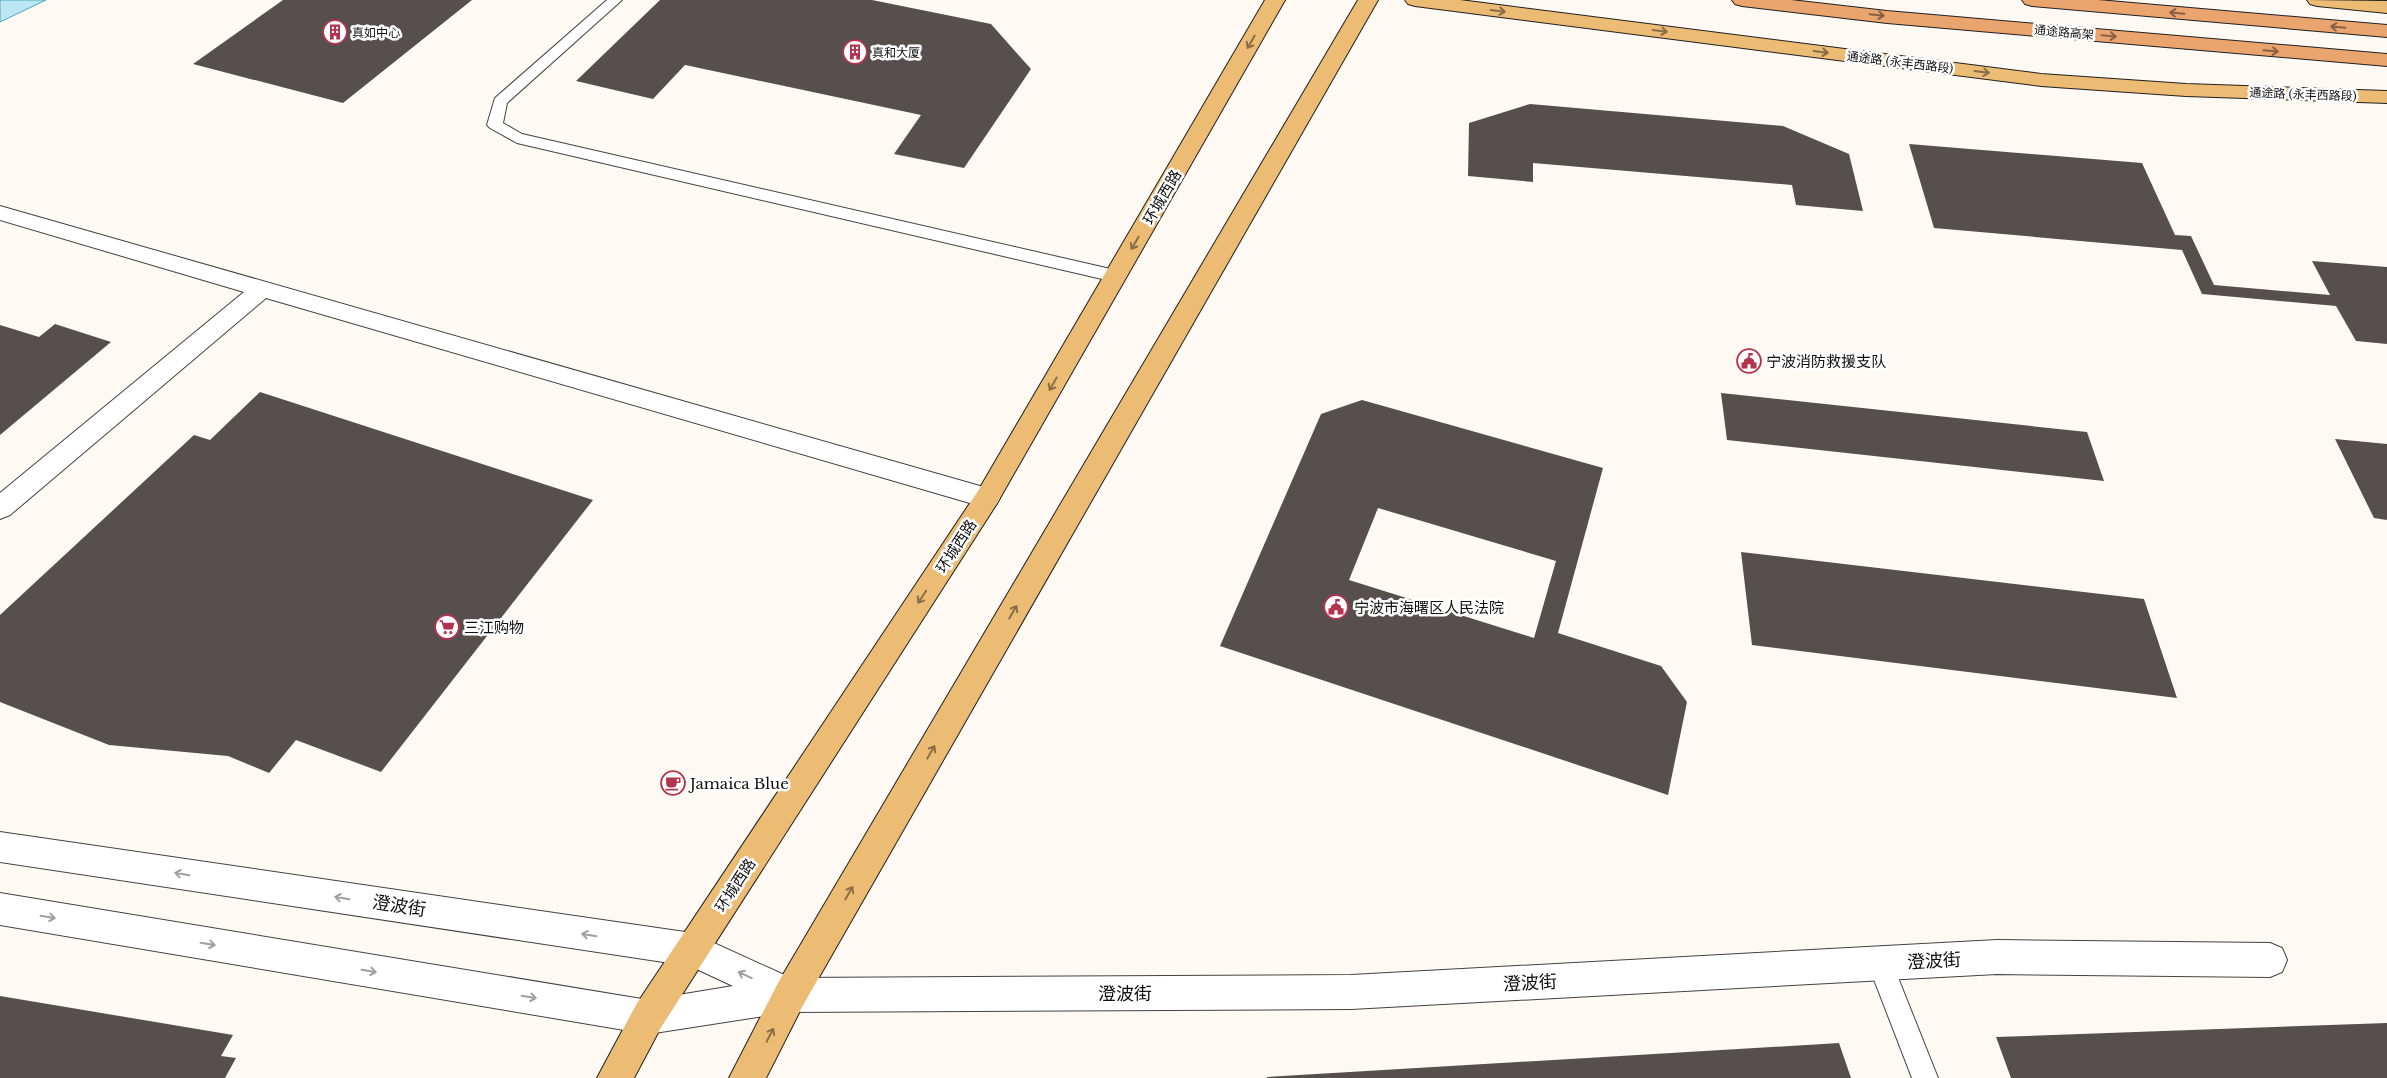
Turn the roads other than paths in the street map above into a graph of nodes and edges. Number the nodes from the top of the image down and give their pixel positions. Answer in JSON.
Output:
{"nodes":[{"id":1,"x":615,"y":0,"type":"edge"},
{"id":2,"x":1275,"y":0,"type":"edge"},
{"id":3,"x":1368,"y":0,"type":"edge"},
{"id":4,"x":1415,"y":0,"type":"edge"},
{"id":5,"x":1742,"y":0,"type":"edge"},
{"id":6,"x":2032,"y":0,"type":"edge"},
{"id":7,"x":2317,"y":0,"type":"edge"},
{"id":8,"x":2387,"y":7,"type":"edge"},
{"id":9,"x":2387,"y":31,"type":"edge"},
{"id":10,"x":2387,"y":60,"type":"edge"},
{"id":11,"x":2186,"y":90,"type":"junction"},
{"id":12,"x":2387,"y":97,"type":"edge"},
{"id":13,"x":2387,"y":104,"type":"edge"},
{"id":14,"x":0,"y":213,"type":"edge"},
{"id":15,"x":1116,"y":276,"type":"junction"},
{"id":16,"x":262,"y":289,"type":"junction"},
{"id":17,"x":987,"y":498,"type":"junction"},
{"id":18,"x":0,"y":508,"type":"edge"},
{"id":19,"x":0,"y":846,"type":"edge"},
{"id":20,"x":0,"y":909,"type":"edge"},
{"id":21,"x":692,"y":950,"type":"junction"},
{"id":22,"x":2270,"y":960,"type":"dead end"},
{"id":23,"x":1880,"y":964,"type":"junction"},
{"id":24,"x":790,"y":995,"type":"junction"},
{"id":25,"x":648,"y":1017,"type":"junction"},
{"id":26,"x":616,"y":1078,"type":"edge"},
{"id":27,"x":747,"y":1078,"type":"edge"},
{"id":28,"x":1924,"y":1078,"type":"edge"}],
"edges":[{"from":1,"to":15,"type":"lane"},
{"from":2,"to":15,"type":"main road","name":"环城西路","one_way":true},
{"from":24,"to":3,"type":"main road","one_way":true},
{"from":4,"to":11,"type":"main road","name":"通途路 (永丰西路段)","one_way":true},
{"from":5,"to":10,"type":"highway","name":"通途路高架","one_way":true},
{"from":9,"to":6,"type":"highway","name":"通途路高架","one_way":true},
{"from":7,"to":8,"type":"main road"},
{"from":11,"to":12,"type":"main road","name":"通途路 (永丰西路段)"},
{"from":11,"to":13,"type":"main road"},
{"from":14,"to":16,"type":"street"},
{"from":15,"to":17,"type":"main road","name":"环城西路","one_way":true},
{"from":16,"to":17,"type":"street"},
{"from":16,"to":18,"type":"street"},
{"from":17,"to":21,"type":"main road","name":"环城西路","one_way":true},
{"from":21,"to":19,"type":"street","name":"澄波街","one_way":true},
{"from":20,"to":25,"type":"street","name":"澄波街","one_way":true},
{"from":24,"to":21,"type":"street","name":"澄波街","one_way":true},
{"from":21,"to":25,"type":"main road","name":"环城西路"},
{"from":22,"to":23,"type":"street","name":"澄波街"},
{"from":23,"to":24,"type":"street","name":"澄波街"},
{"from":23,"to":28,"type":"lane"},
{"from":24,"to":25,"type":"street","name":"澄波街"},
{"from":27,"to":24,"type":"main road","one_way":true},
{"from":25,"to":26,"type":"main road","name":"环城西路"}]}
